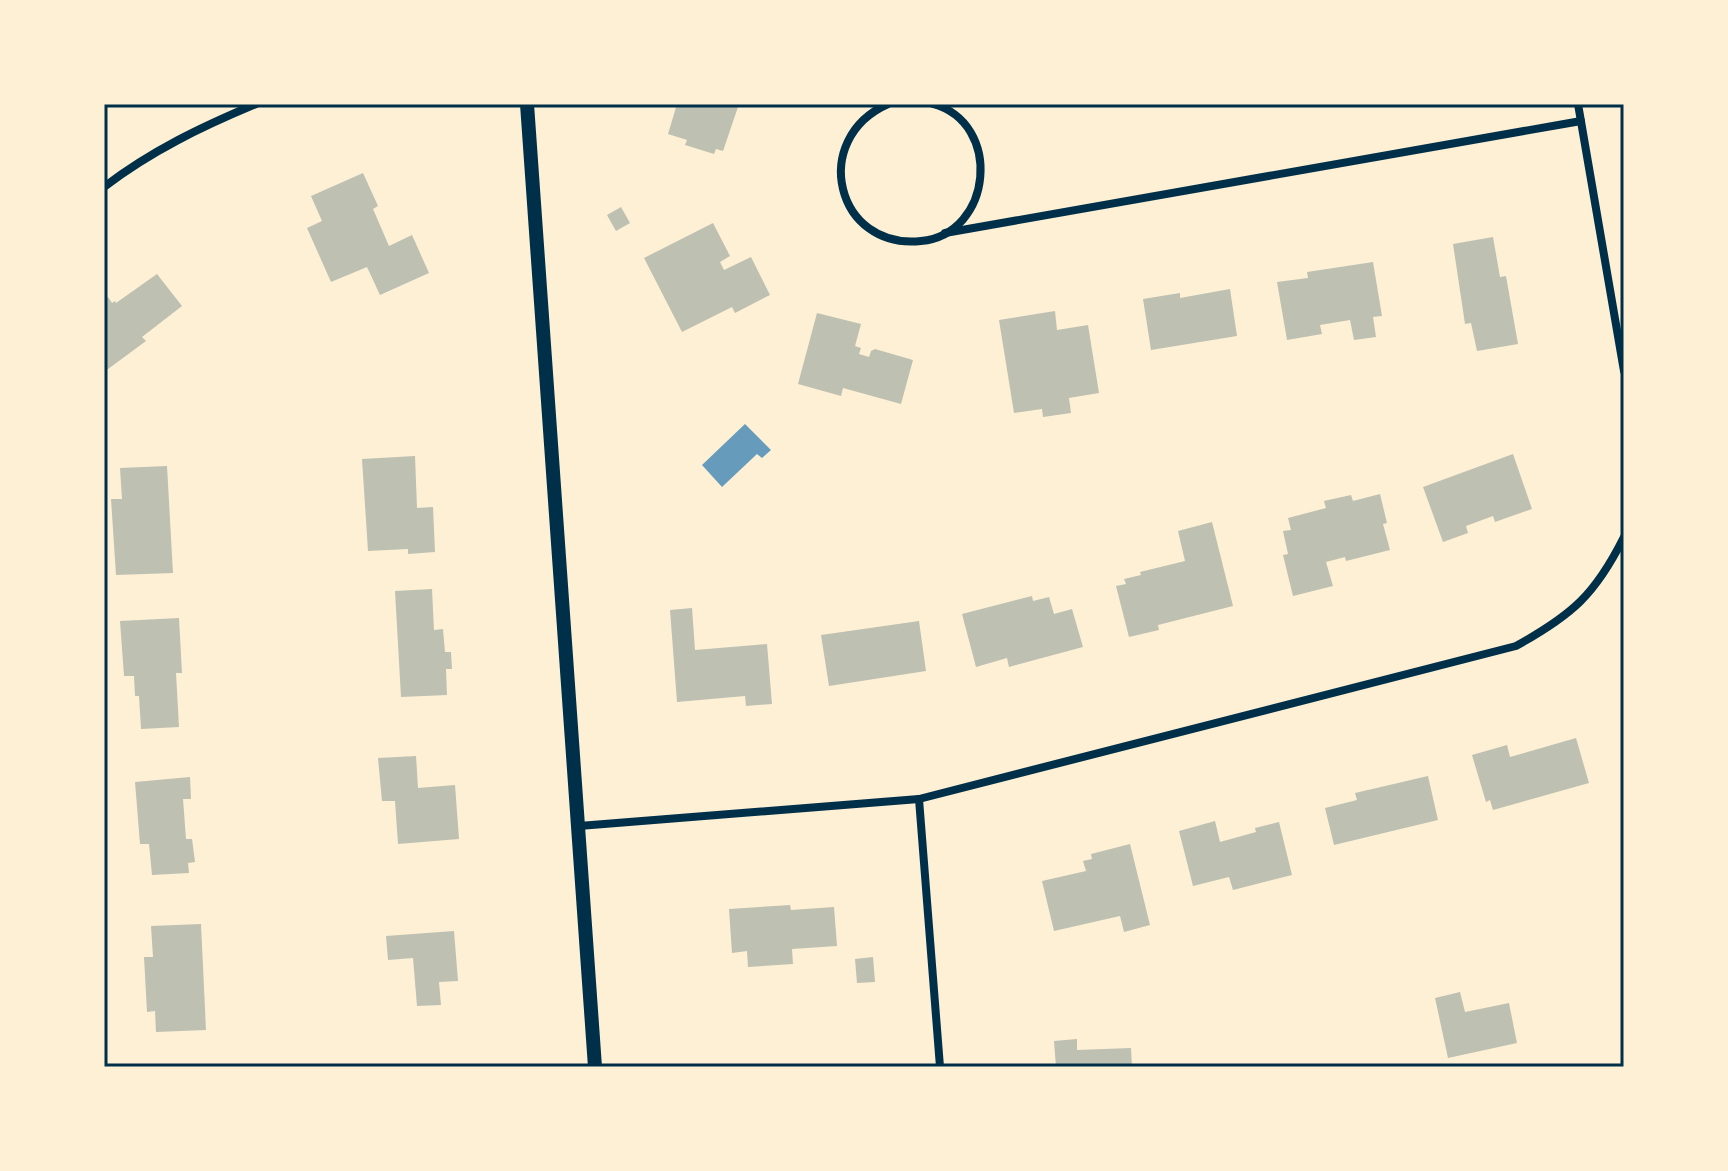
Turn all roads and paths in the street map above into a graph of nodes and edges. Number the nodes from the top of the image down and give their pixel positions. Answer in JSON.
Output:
{"nodes":[{"id":1,"x":256,"y":104,"type":"edge"},
{"id":2,"x":527,"y":104,"type":"edge"},
{"id":3,"x":888,"y":104,"type":"edge"},
{"id":4,"x":933,"y":104,"type":"edge"},
{"id":5,"x":1578,"y":104,"type":"edge"},
{"id":6,"x":1581,"y":121,"type":"junction"},
{"id":7,"x":104,"y":187,"type":"edge"},
{"id":8,"x":945,"y":233,"type":"junction"},
{"id":9,"x":1624,"y":371,"type":"edge"},
{"id":10,"x":1624,"y":537,"type":"edge"},
{"id":11,"x":919,"y":799,"type":"junction"},
{"id":12,"x":579,"y":826,"type":"junction"},
{"id":13,"x":595,"y":1067,"type":"edge"},
{"id":14,"x":940,"y":1067,"type":"edge"}],
"edges":[{"from":1,"to":7,"type":"street"},
{"from":2,"to":12,"type":"street"},
{"from":3,"to":8,"type":"street"},
{"from":4,"to":8,"type":"street"},
{"from":5,"to":6,"type":"street"},
{"from":6,"to":8,"type":"street"},
{"from":6,"to":9,"type":"street"},
{"from":10,"to":11,"type":"street"},
{"from":11,"to":12,"type":"street"},
{"from":11,"to":14,"type":"street"},
{"from":12,"to":13,"type":"street"}]}
